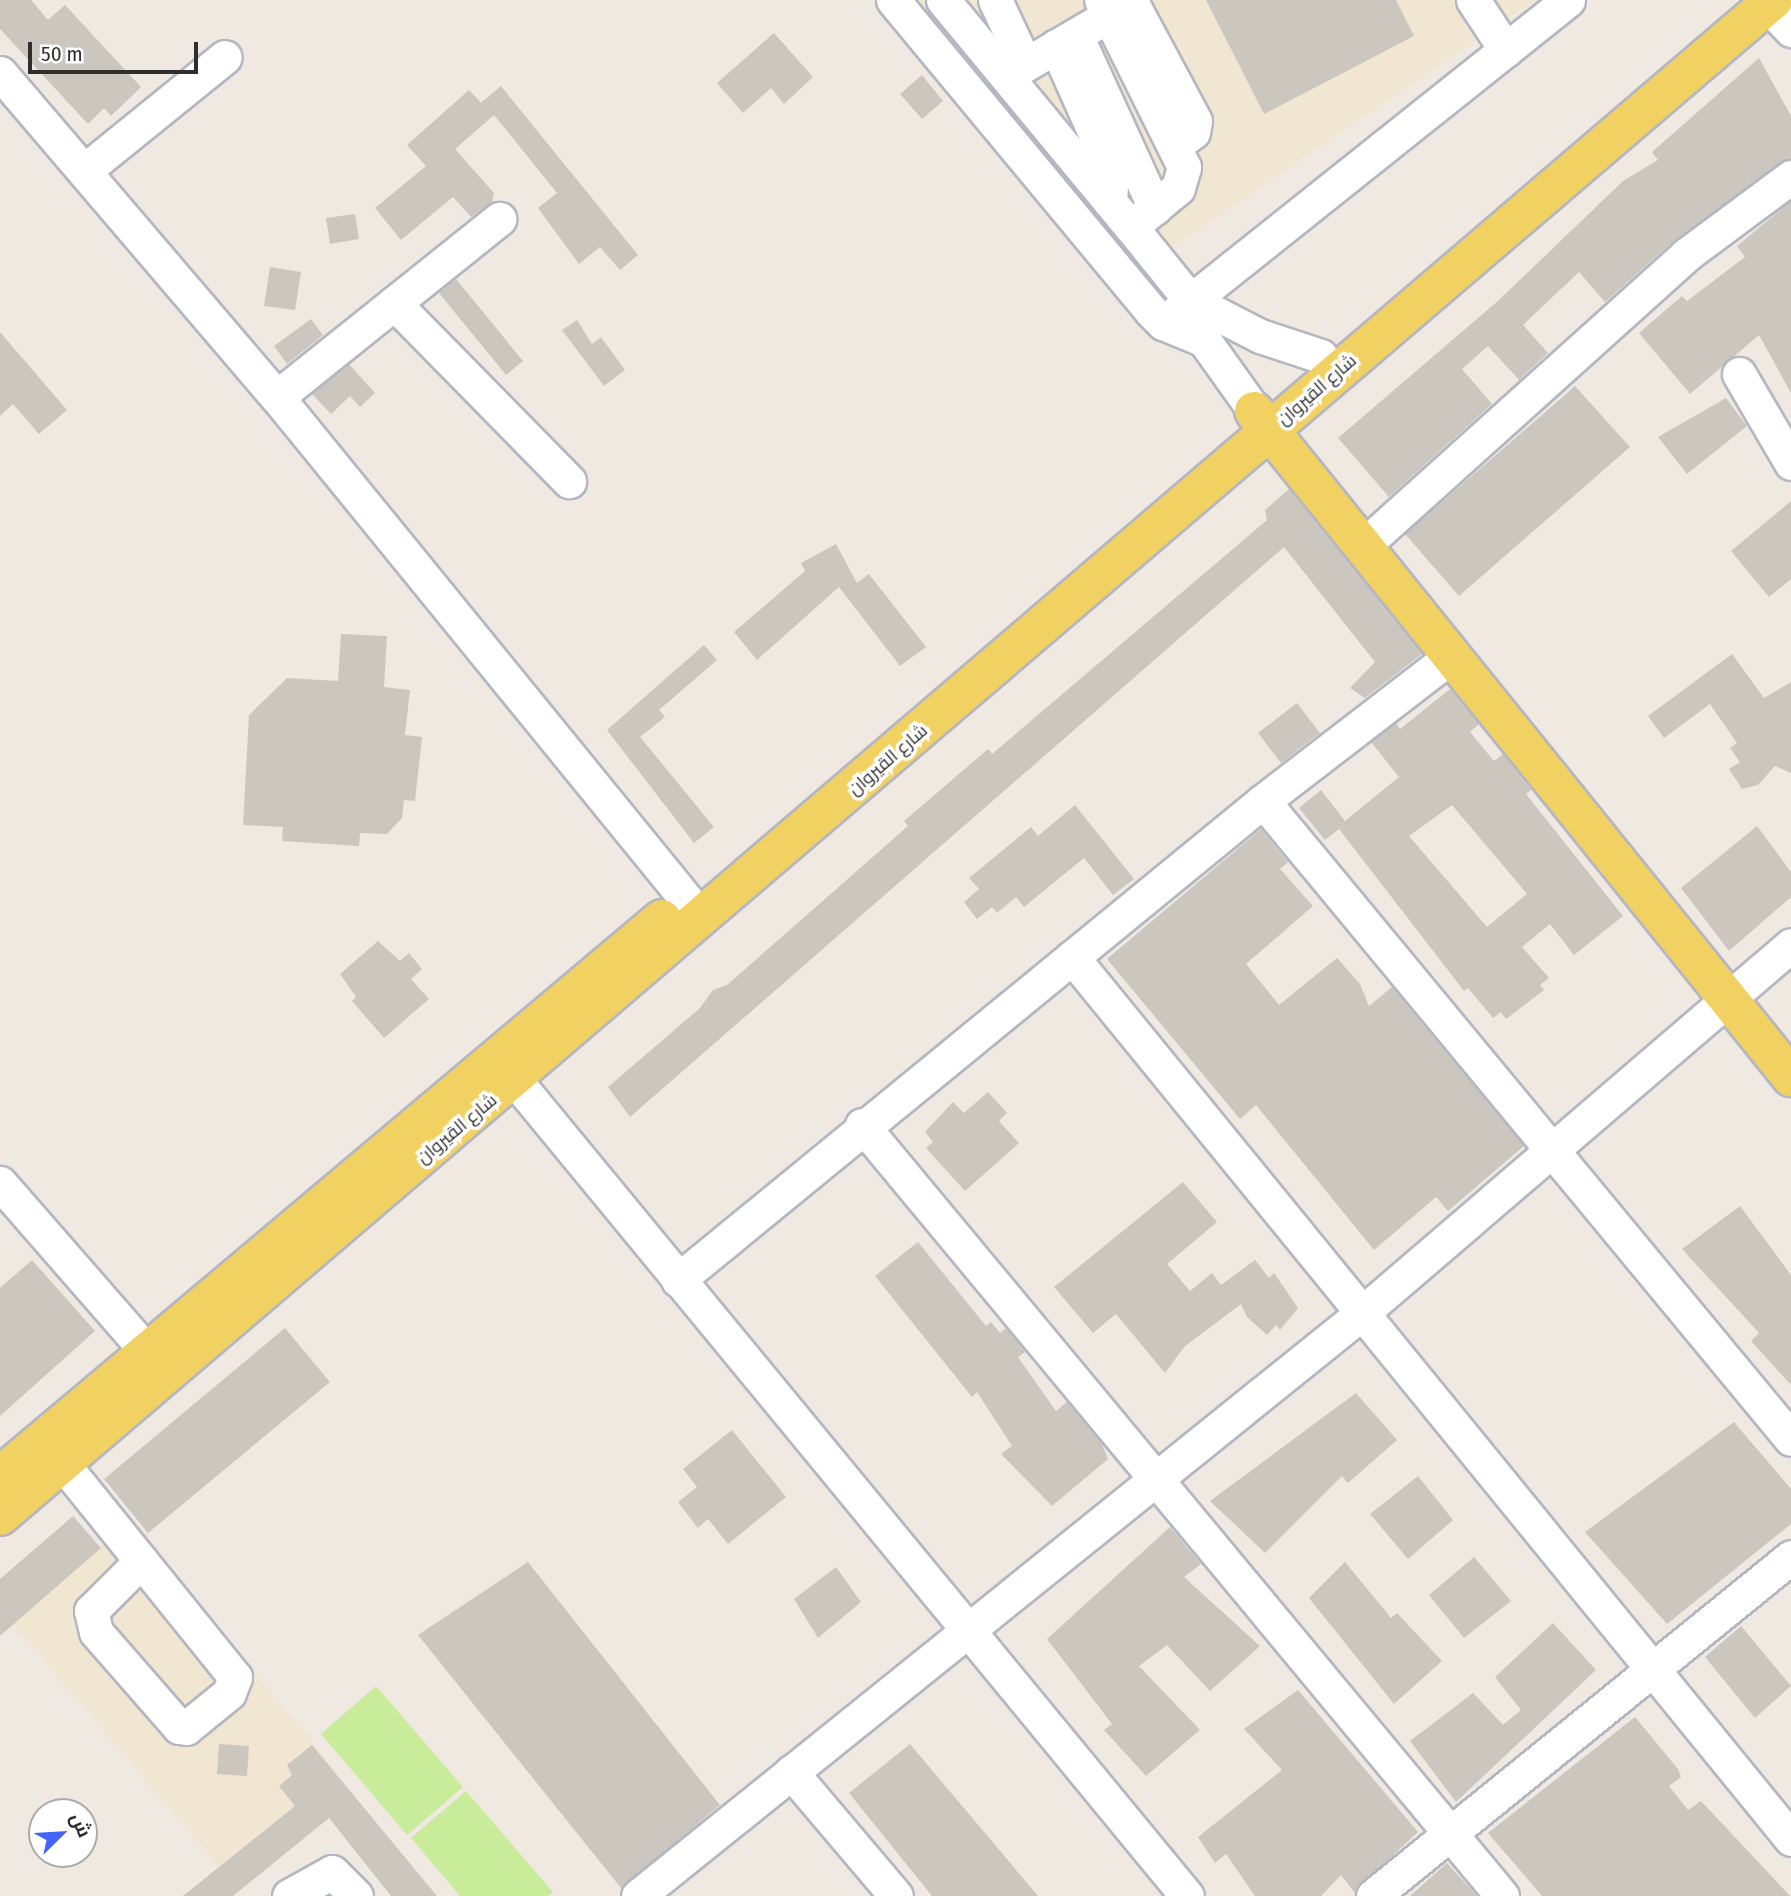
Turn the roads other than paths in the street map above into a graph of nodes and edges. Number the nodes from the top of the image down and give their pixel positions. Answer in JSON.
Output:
{"nodes":[{"id":1,"x":893,"y":0,"type":"edge"},
{"id":2,"x":943,"y":0,"type":"edge"},
{"id":3,"x":995,"y":0,"type":"edge"},
{"id":4,"x":1473,"y":0,"type":"edge"},
{"id":5,"x":1568,"y":0,"type":"edge"},
{"id":6,"x":1105,"y":8,"type":"edge"},
{"id":7,"x":1766,"y":9,"type":"edge"},
{"id":8,"x":1066,"y":40,"type":"junction"},
{"id":9,"x":1506,"y":50,"type":"junction"},
{"id":10,"x":225,"y":57,"type":"dead end"},
{"id":11,"x":1016,"y":70,"type":"junction"},
{"id":12,"x":0,"y":73,"type":"edge"},
{"id":13,"x":84,"y":171,"type":"junction"},
{"id":14,"x":1791,"y":177,"type":"edge"},
{"id":15,"x":1110,"y":202,"type":"junction"},
{"id":16,"x":1143,"y":217,"type":"junction"},
{"id":17,"x":499,"y":219,"type":"dead end"},
{"id":18,"x":1196,"y":296,"type":"junction"},
{"id":19,"x":394,"y":303,"type":"junction"},
{"id":20,"x":1163,"y":323,"type":"junction"},
{"id":21,"x":1321,"y":356,"type":"junction"},
{"id":22,"x":1739,"y":374,"type":"dead end"},
{"id":23,"x":277,"y":397,"type":"junction"},
{"id":24,"x":1262,"y":421,"type":"junction"},
{"id":25,"x":1791,"y":463,"type":"edge"},
{"id":26,"x":569,"y":481,"type":"dead end"},
{"id":27,"x":1363,"y":546,"type":"junction"},
{"id":28,"x":1451,"y":656,"type":"junction"},
{"id":29,"x":1263,"y":801,"type":"junction"},
{"id":30,"x":686,"y":899,"type":"junction"},
{"id":31,"x":1791,"y":945,"type":"edge"},
{"id":32,"x":1072,"y":957,"type":"junction"},
{"id":33,"x":1728,"y":1001,"type":"junction"},
{"id":34,"x":1791,"y":1077,"type":"edge"},
{"id":35,"x":515,"y":1080,"type":"junction"},
{"id":36,"x":862,"y":1125,"type":"junction"},
{"id":37,"x":1552,"y":1151,"type":"junction"},
{"id":38,"x":0,"y":1183,"type":"edge"},
{"id":39,"x":678,"y":1280,"type":"junction"},
{"id":40,"x":1362,"y":1313,"type":"junction"},
{"id":41,"x":156,"y":1362,"type":"junction"},
{"id":42,"x":1791,"y":1439,"type":"edge"},
{"id":43,"x":63,"y":1464,"type":"junction"},
{"id":44,"x":0,"y":1476,"type":"edge"},
{"id":45,"x":1154,"y":1476,"type":"junction"},
{"id":46,"x":0,"y":1516,"type":"edge"},
{"id":47,"x":1791,"y":1557,"type":"edge"},
{"id":48,"x":141,"y":1561,"type":"junction"},
{"id":49,"x":967,"y":1629,"type":"junction"},
{"id":50,"x":1650,"y":1669,"type":"junction"},
{"id":51,"x":791,"y":1772,"type":"junction"},
{"id":52,"x":1450,"y":1832,"type":"junction"},
{"id":53,"x":1791,"y":1839,"type":"edge"},
{"id":54,"x":289,"y":1896,"type":"edge"},
{"id":55,"x":356,"y":1896,"type":"edge"},
{"id":56,"x":638,"y":1896,"type":"edge"},
{"id":57,"x":896,"y":1896,"type":"edge"},
{"id":58,"x":1187,"y":1896,"type":"edge"},
{"id":59,"x":1373,"y":1896,"type":"edge"},
{"id":60,"x":1503,"y":1896,"type":"edge"}],
"edges":[{"from":1,"to":20,"type":"street"},
{"from":2,"to":11,"type":"street"},
{"from":3,"to":11,"type":"street"},
{"from":4,"to":9,"type":"street"},
{"from":5,"to":9,"type":"street"},
{"from":6,"to":8,"type":"street"},
{"from":6,"to":16,"type":"street"},
{"from":7,"to":21,"type":"main road","name":"شارع القيروان"},
{"from":7,"to":24,"type":"main road","name":"شارع القيروان"},
{"from":8,"to":11,"type":"street"},
{"from":8,"to":15,"type":"street"},
{"from":8,"to":16,"type":"street"},
{"from":9,"to":18,"type":"street"},
{"from":10,"to":13,"type":"street"},
{"from":11,"to":15,"type":"street"},
{"from":12,"to":13,"type":"street"},
{"from":13,"to":23,"type":"street"},
{"from":14,"to":27,"type":"street"},
{"from":15,"to":16,"type":"street"},
{"from":16,"to":18,"type":"street"},
{"from":17,"to":19,"type":"street"},
{"from":18,"to":20,"type":"street"},
{"from":18,"to":21,"type":"street"},
{"from":19,"to":23,"type":"street"},
{"from":19,"to":26,"type":"street"},
{"from":20,"to":24,"type":"street"},
{"from":21,"to":24,"type":"main road","name":"شارع القيروان"},
{"from":22,"to":25,"type":"street"},
{"from":23,"to":30,"type":"street"},
{"from":24,"to":27,"type":"main road"},
{"from":24,"to":30,"type":"main road","name":"شارع القيروان"},
{"from":24,"to":35,"type":"main road","name":"شارع القيروان"},
{"from":27,"to":28,"type":"main road"},
{"from":28,"to":29,"type":"street"},
{"from":28,"to":33,"type":"main road"},
{"from":29,"to":32,"type":"street"},
{"from":29,"to":37,"type":"street"},
{"from":30,"to":41,"type":"main road","name":"شارع القيروان"},
{"from":31,"to":33,"type":"street"},
{"from":32,"to":36,"type":"street"},
{"from":32,"to":40,"type":"street"},
{"from":33,"to":34,"type":"main road"},
{"from":33,"to":37,"type":"street"},
{"from":35,"to":39,"type":"street"},
{"from":35,"to":41,"type":"main road","name":"شارع القيروان"},
{"from":36,"to":39,"type":"street"},
{"from":36,"to":45,"type":"street"},
{"from":37,"to":40,"type":"street"},
{"from":37,"to":42,"type":"street"},
{"from":38,"to":41,"type":"street"},
{"from":39,"to":49,"type":"street"},
{"from":40,"to":45,"type":"street"},
{"from":40,"to":50,"type":"street"},
{"from":41,"to":43,"type":"main road","name":"شارع القيروان"},
{"from":41,"to":44,"type":"main road","name":"شارع القيروان"},
{"from":43,"to":46,"type":"main road","name":"شارع القيروان"},
{"from":43,"to":48,"type":"street"},
{"from":45,"to":49,"type":"street"},
{"from":45,"to":52,"type":"street"},
{"from":47,"to":50,"type":"street"},
{"from":48,"to":48,"type":"street"},
{"from":49,"to":51,"type":"street"},
{"from":49,"to":58,"type":"street"},
{"from":50,"to":52,"type":"street"},
{"from":50,"to":53,"type":"street"},
{"from":51,"to":56,"type":"street"},
{"from":51,"to":57,"type":"street"},
{"from":52,"to":59,"type":"street"},
{"from":52,"to":60,"type":"street"},
{"from":54,"to":55,"type":"street"}]}
